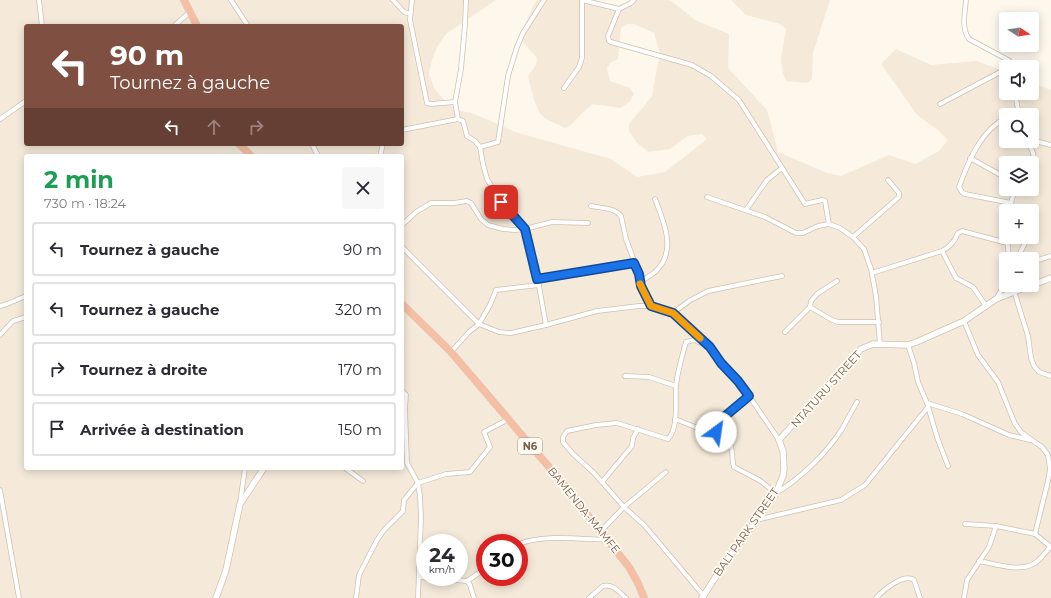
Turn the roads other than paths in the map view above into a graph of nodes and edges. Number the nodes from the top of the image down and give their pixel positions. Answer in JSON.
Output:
{"nodes":[{"id":1,"x":39,"y":0,"type":"edge"},
{"id":2,"x":184,"y":0,"type":"edge"},
{"id":3,"x":231,"y":0,"type":"edge"},
{"id":4,"x":393,"y":0,"type":"edge"},
{"id":5,"x":412,"y":0,"type":"edge"},
{"id":6,"x":466,"y":0,"type":"edge"},
{"id":7,"x":544,"y":0,"type":"edge"},
{"id":8,"x":582,"y":0,"type":"edge"},
{"id":9,"x":634,"y":0,"type":"edge"},
{"id":10,"x":966,"y":0,"type":"edge"},
{"id":11,"x":619,"y":9,"type":"junction"},
{"id":12,"x":190,"y":12,"type":"junction"},
{"id":13,"x":410,"y":14,"type":"junction"},
{"id":14,"x":42,"y":24,"type":"edge"},
{"id":15,"x":176,"y":24,"type":"edge"},
{"id":16,"x":196,"y":24,"type":"edge"},
{"id":17,"x":247,"y":24,"type":"edge"},
{"id":18,"x":1008,"y":60,"type":"edge"},
{"id":19,"x":999,"y":73,"type":"edge"},
{"id":20,"x":564,"y":88,"type":"dead end"},
{"id":21,"x":24,"y":102,"type":"edge"},
{"id":22,"x":456,"y":102,"type":"junction"},
{"id":23,"x":940,"y":104,"type":"dead end"},
{"id":24,"x":0,"y":119,"type":"edge"},
{"id":25,"x":458,"y":119,"type":"junction"},
{"id":26,"x":999,"y":121,"type":"edge"},
{"id":27,"x":404,"y":130,"type":"edge"},
{"id":28,"x":1039,"y":142,"type":"edge"},
{"id":29,"x":1051,"y":145,"type":"edge"},
{"id":30,"x":241,"y":146,"type":"edge"},
{"id":31,"x":480,"y":147,"type":"junction"},
{"id":32,"x":249,"y":154,"type":"edge"},
{"id":33,"x":970,"y":158,"type":"junction"},
{"id":34,"x":782,"y":168,"type":"junction"},
{"id":35,"x":999,"y":174,"type":"edge"},
{"id":36,"x":888,"y":180,"type":"dead end"},
{"id":37,"x":1014,"y":196,"type":"edge"},
{"id":38,"x":707,"y":197,"type":"dead end"},
{"id":39,"x":655,"y":199,"type":"dead end"},
{"id":40,"x":1011,"y":203,"type":"joint"},
{"id":41,"x":591,"y":206,"type":"dead end"},
{"id":42,"x":746,"y":210,"type":"junction"},
{"id":43,"x":404,"y":223,"type":"edge"},
{"id":44,"x":588,"y":223,"type":"dead end"},
{"id":45,"x":829,"y":224,"type":"junction"},
{"id":46,"x":525,"y":229,"type":"junction"},
{"id":47,"x":852,"y":236,"type":"junction"},
{"id":48,"x":999,"y":241,"type":"edge"},
{"id":49,"x":404,"y":250,"type":"edge"},
{"id":50,"x":942,"y":251,"type":"junction"},
{"id":51,"x":1051,"y":256,"type":"edge"},
{"id":52,"x":1039,"y":260,"type":"edge"},
{"id":53,"x":634,"y":263,"type":"junction"},
{"id":54,"x":872,"y":273,"type":"junction"},
{"id":55,"x":782,"y":276,"type":"dead end"},
{"id":56,"x":1051,"y":278,"type":"edge"},
{"id":57,"x":537,"y":279,"type":"junction"},
{"id":58,"x":640,"y":282,"type":"junction"},
{"id":59,"x":837,"y":282,"type":"dead end"},
{"id":60,"x":1039,"y":282,"type":"edge"},
{"id":61,"x":539,"y":285,"type":"junction"},
{"id":62,"x":1000,"y":292,"type":"edge"},
{"id":63,"x":1012,"y":292,"type":"edge"},
{"id":64,"x":1014,"y":292,"type":"edge"},
{"id":65,"x":24,"y":297,"type":"edge"},
{"id":66,"x":996,"y":300,"type":"junction"},
{"id":67,"x":0,"y":306,"type":"edge"},
{"id":68,"x":404,"y":306,"type":"edge"},
{"id":69,"x":651,"y":306,"type":"junction"},
{"id":70,"x":986,"y":306,"type":"junction"},
{"id":71,"x":810,"y":307,"type":"junction"},
{"id":72,"x":673,"y":313,"type":"junction"},
{"id":73,"x":24,"y":318,"type":"edge"},
{"id":74,"x":964,"y":321,"type":"junction"},
{"id":75,"x":879,"y":322,"type":"junction"},
{"id":76,"x":479,"y":324,"type":"junction"},
{"id":77,"x":546,"y":325,"type":"junction"},
{"id":78,"x":785,"y":332,"type":"dead end"},
{"id":79,"x":0,"y":335,"type":"edge"},
{"id":80,"x":880,"y":344,"type":"junction"},
{"id":81,"x":908,"y":345,"type":"junction"},
{"id":82,"x":710,"y":347,"type":"junction"},
{"id":83,"x":451,"y":352,"type":"junction"},
{"id":84,"x":626,"y":376,"type":"dead end"},
{"id":85,"x":1051,"y":376,"type":"edge"},
{"id":86,"x":676,"y":386,"type":"junction"},
{"id":87,"x":404,"y":393,"type":"edge"},
{"id":88,"x":749,"y":396,"type":"junction"},
{"id":89,"x":857,"y":402,"type":"dead end"},
{"id":90,"x":928,"y":405,"type":"junction"},
{"id":91,"x":675,"y":419,"type":"junction"},
{"id":92,"x":508,"y":420,"type":"junction"},
{"id":93,"x":638,"y":429,"type":"junction"},
{"id":94,"x":716,"y":432,"type":"junction"},
{"id":95,"x":779,"y":440,"type":"junction"},
{"id":96,"x":1031,"y":440,"type":"junction"},
{"id":97,"x":1049,"y":455,"type":"edge"},
{"id":98,"x":948,"y":466,"type":"dead end"},
{"id":99,"x":245,"y":470,"type":"edge"},
{"id":100,"x":263,"y":470,"type":"edge"},
{"id":101,"x":348,"y":470,"type":"edge"},
{"id":102,"x":666,"y":472,"type":"dead end"},
{"id":103,"x":363,"y":481,"type":"dead end"},
{"id":104,"x":602,"y":482,"type":"junction"},
{"id":105,"x":418,"y":483,"type":"junction"},
{"id":106,"x":242,"y":485,"type":"junction"},
{"id":107,"x":249,"y":489,"type":"junction"},
{"id":108,"x":0,"y":490,"type":"edge"},
{"id":109,"x":776,"y":493,"type":"junction"},
{"id":110,"x":240,"y":504,"type":"junction"},
{"id":111,"x":624,"y":507,"type":"junction"},
{"id":112,"x":756,"y":520,"type":"junction"},
{"id":113,"x":965,"y":524,"type":"dead end"},
{"id":114,"x":996,"y":526,"type":"junction"},
{"id":115,"x":601,"y":531,"type":"junction"},
{"id":116,"x":420,"y":534,"type":"edge"},
{"id":117,"x":1035,"y":534,"type":"junction"},
{"id":118,"x":608,"y":540,"type":"junction"},
{"id":119,"x":528,"y":541,"type":"edge"},
{"id":120,"x":1051,"y":547,"type":"edge"},
{"id":121,"x":980,"y":561,"type":"junction"},
{"id":122,"x":468,"y":582,"type":"edge"},
{"id":123,"x":419,"y":586,"type":"edge"},
{"id":124,"x":702,"y":597,"type":"edge"},
{"id":125,"x":19,"y":598,"type":"edge"},
{"id":126,"x":216,"y":598,"type":"edge"},
{"id":127,"x":356,"y":598,"type":"edge"},
{"id":128,"x":418,"y":598,"type":"edge"},
{"id":129,"x":474,"y":598,"type":"edge"},
{"id":130,"x":589,"y":598,"type":"edge"},
{"id":131,"x":626,"y":598,"type":"edge"},
{"id":132,"x":644,"y":598,"type":"edge"},
{"id":133,"x":876,"y":598,"type":"edge"},
{"id":134,"x":920,"y":598,"type":"edge"},
{"id":135,"x":964,"y":598,"type":"edge"}],
"edges":[{"from":1,"to":14,"type":"street"},
{"from":2,"to":12,"type":"highway"},
{"from":3,"to":17,"type":"street"},
{"from":4,"to":13,"type":"street"},
{"from":5,"to":13,"type":"street"},
{"from":6,"to":22,"type":"street"},
{"from":7,"to":31,"type":"street"},
{"from":8,"to":11,"type":"street"},
{"from":8,"to":20,"type":"street"},
{"from":9,"to":11,"type":"street"},
{"from":10,"to":18,"type":"street"},
{"from":11,"to":34,"type":"street"},
{"from":12,"to":15,"type":"street"},
{"from":12,"to":16,"type":"highway"},
{"from":13,"to":22,"type":"street"},
{"from":19,"to":23,"type":"street"},
{"from":21,"to":24,"type":"street"},
{"from":22,"to":25,"type":"street"},
{"from":25,"to":27,"type":"street"},
{"from":25,"to":31,"type":"street"},
{"from":26,"to":33,"type":"street"},
{"from":28,"to":29,"type":"street"},
{"from":30,"to":32,"type":"highway"},
{"from":31,"to":46,"type":"street"},
{"from":33,"to":35,"type":"street"},
{"from":33,"to":40,"type":"street"},
{"from":34,"to":42,"type":"street"},
{"from":34,"to":45,"type":"street"},
{"from":36,"to":47,"type":"street"},
{"from":37,"to":40,"type":"street"},
{"from":38,"to":42,"type":"street"},
{"from":39,"to":58,"type":"street"},
{"from":41,"to":53,"type":"street"},
{"from":42,"to":45,"type":"street"},
{"from":43,"to":46,"type":"street"},
{"from":44,"to":46,"type":"street"},
{"from":45,"to":47,"type":"street"},
{"from":46,"to":57,"type":"street"},
{"from":47,"to":54,"type":"street"},
{"from":48,"to":50,"type":"street"},
{"from":49,"to":76,"type":"street"},
{"from":50,"to":54,"type":"street"},
{"from":50,"to":70,"type":"street"},
{"from":51,"to":52,"type":"street"},
{"from":53,"to":57,"type":"street"},
{"from":53,"to":58,"type":"street"},
{"from":54,"to":75,"type":"street"},
{"from":55,"to":72,"type":"street"},
{"from":56,"to":60,"type":"street","name":"NTATURU STREET"},
{"from":57,"to":61,"type":"street"},
{"from":58,"to":69,"type":"street"},
{"from":59,"to":71,"type":"street"},
{"from":61,"to":76,"type":"street"},
{"from":61,"to":77,"type":"street"},
{"from":62,"to":66,"type":"street"},
{"from":63,"to":66,"type":"street","name":"NTATURU STREET"},
{"from":64,"to":85,"type":"street"},
{"from":65,"to":67,"type":"street"},
{"from":66,"to":70,"type":"street","name":"NTATURU STREET"},
{"from":68,"to":83,"type":"highway","name":"BAMENDA-MAMFE","number":"N6"},
{"from":69,"to":72,"type":"street"},
{"from":69,"to":77,"type":"street"},
{"from":70,"to":74,"type":"street","name":"NTATURU STREET"},
{"from":71,"to":75,"type":"street"},
{"from":71,"to":78,"type":"street"},
{"from":72,"to":82,"type":"street"},
{"from":73,"to":79,"type":"street"},
{"from":74,"to":81,"type":"street","name":"NTATURU STREET"},
{"from":74,"to":96,"type":"street"},
{"from":75,"to":80,"type":"street"},
{"from":76,"to":77,"type":"street"},
{"from":76,"to":83,"type":"street"},
{"from":80,"to":81,"type":"street","name":"NTATURU STREET"},
{"from":80,"to":95,"type":"street","name":"NTATURU STREET"},
{"from":81,"to":90,"type":"street"},
{"from":82,"to":86,"type":"street"},
{"from":82,"to":88,"type":"street"},
{"from":83,"to":92,"type":"highway","name":"BAMENDA-MAMFE","number":"N6"},
{"from":84,"to":86,"type":"street"},
{"from":86,"to":91,"type":"street"},
{"from":87,"to":105,"type":"street"},
{"from":88,"to":94,"type":"street"},
{"from":88,"to":95,"type":"street"},
{"from":89,"to":109,"type":"street"},
{"from":90,"to":96,"type":"street"},
{"from":90,"to":98,"type":"street"},
{"from":90,"to":112,"type":"street"},
{"from":91,"to":93,"type":"street"},
{"from":91,"to":94,"type":"street"},
{"from":92,"to":105,"type":"street"},
{"from":92,"to":115,"type":"highway","name":"BAMENDA-MAMFE","number":"N6"},
{"from":93,"to":104,"type":"street"},
{"from":93,"to":104,"type":"street"},
{"from":94,"to":109,"type":"street"},
{"from":95,"to":109,"type":"street","name":"BALI PARK STREET"},
{"from":96,"to":97,"type":"street"},
{"from":97,"to":117,"type":"street"},
{"from":99,"to":106,"type":"street"},
{"from":100,"to":107,"type":"street"},
{"from":101,"to":103,"type":"street"},
{"from":102,"to":111,"type":"street"},
{"from":104,"to":111,"type":"street"},
{"from":105,"to":116,"type":"street"},
{"from":105,"to":127,"type":"street"},
{"from":106,"to":107,"type":"street"},
{"from":106,"to":110,"type":"street"},
{"from":107,"to":110,"type":"street"},
{"from":108,"to":125,"type":"street"},
{"from":109,"to":112,"type":"street","name":"BALI PARK STREET"},
{"from":110,"to":126,"type":"street"},
{"from":111,"to":115,"type":"street"},
{"from":111,"to":124,"type":"street"},
{"from":112,"to":124,"type":"street","name":"BALI PARK STREET"},
{"from":113,"to":114,"type":"street"},
{"from":114,"to":117,"type":"street"},
{"from":114,"to":121,"type":"street"},
{"from":115,"to":118,"type":"highway","name":"BAMENDA-MAMFE","number":"N6"},
{"from":117,"to":120,"type":"street"},
{"from":118,"to":119,"type":"street"},
{"from":118,"to":132,"type":"highway","name":"BAMENDA-MAMFE","number":"N6"},
{"from":120,"to":121,"type":"street"},
{"from":121,"to":135,"type":"street"},
{"from":122,"to":129,"type":"street"},
{"from":123,"to":128,"type":"street"},
{"from":130,"to":131,"type":"street"},
{"from":133,"to":134,"type":"street"}]}
